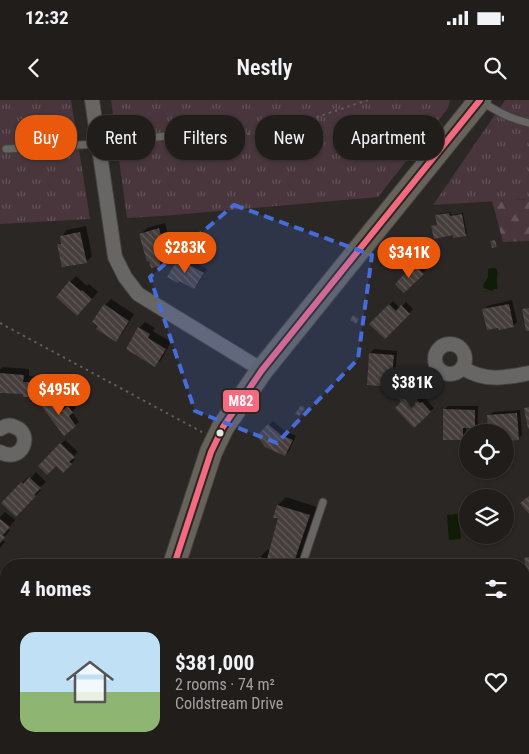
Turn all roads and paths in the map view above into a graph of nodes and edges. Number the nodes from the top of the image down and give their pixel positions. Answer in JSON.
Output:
{"nodes":[{"id":1,"x":92,"y":100,"type":"edge"},
{"id":2,"x":368,"y":100,"type":"edge"},
{"id":3,"x":480,"y":100,"type":"edge"},
{"id":4,"x":94,"y":115,"type":"edge"},
{"id":5,"x":529,"y":123,"type":"edge"},
{"id":6,"x":245,"y":134,"type":"edge"},
{"id":7,"x":87,"y":145,"type":"edge"},
{"id":8,"x":6,"y":149,"type":"dead end"},
{"id":9,"x":100,"y":160,"type":"edge"},
{"id":10,"x":0,"y":323,"type":"edge"},
{"id":11,"x":463,"y":368,"type":"dead end"},
{"id":12,"x":262,"y":370,"type":"junction"},
{"id":13,"x":529,"y":373,"type":"edge"},
{"id":14,"x":0,"y":429,"type":"edge"},
{"id":15,"x":206,"y":434,"type":"dead end"},
{"id":16,"x":0,"y":453,"type":"edge"},
{"id":17,"x":323,"y":502,"type":"dead end"},
{"id":18,"x":176,"y":559,"type":"edge"},
{"id":19,"x":304,"y":559,"type":"edge"}],
"edges":[{"from":1,"to":4,"type":"street"},
{"from":2,"to":6,"type":"path"},
{"from":3,"to":5,"type":"lane"},
{"from":3,"to":12,"type":"main road"},
{"from":7,"to":8,"type":"lane"},
{"from":9,"to":12,"type":"street"},
{"from":10,"to":15,"type":"path"},
{"from":11,"to":13,"type":"street"},
{"from":12,"to":18,"type":"main road"},
{"from":14,"to":16,"type":"street"},
{"from":17,"to":19,"type":"lane"}]}
